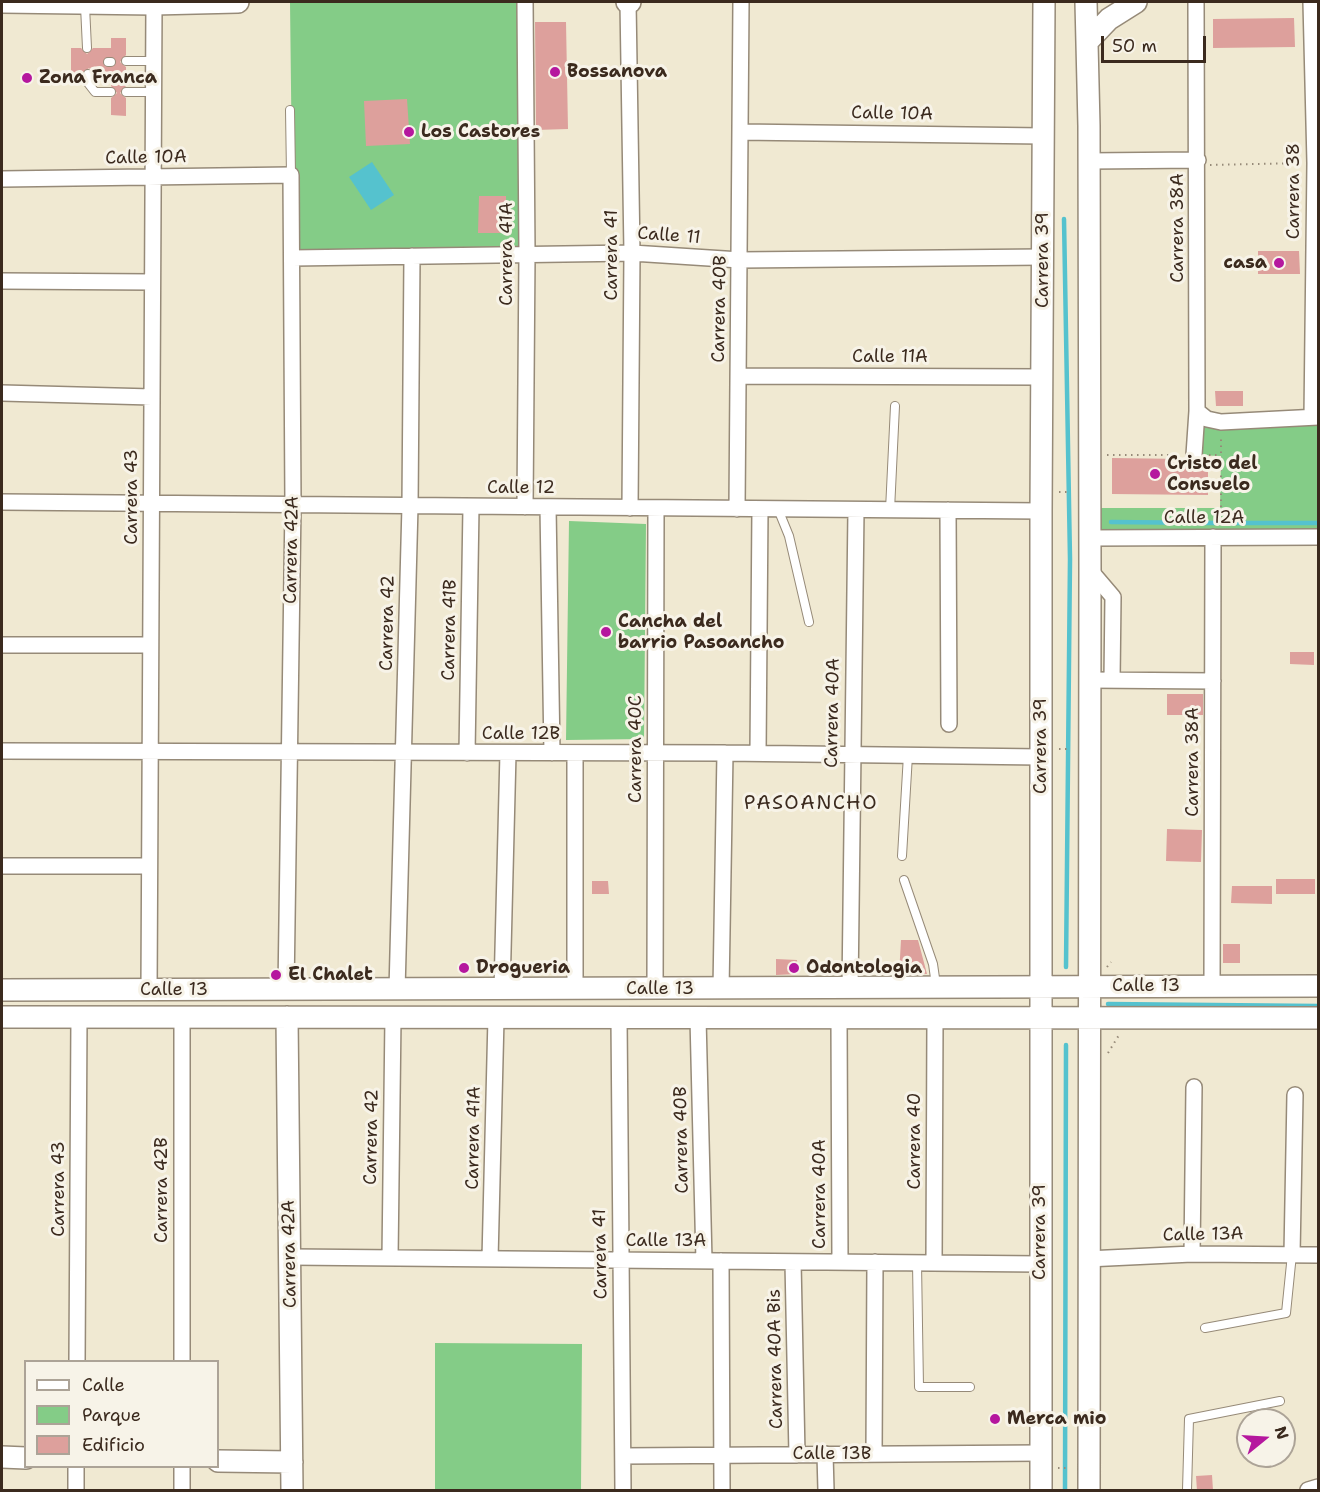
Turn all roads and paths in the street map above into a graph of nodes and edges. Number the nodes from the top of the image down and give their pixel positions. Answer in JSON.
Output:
{"nodes":[{"id":1,"x":2,"y":2,"type":"edge"},
{"id":2,"x":238,"y":2,"type":"edge"},
{"id":3,"x":525,"y":2,"type":"edge"},
{"id":4,"x":628,"y":2,"type":"edge"},
{"id":5,"x":741,"y":2,"type":"edge"},
{"id":6,"x":1044,"y":2,"type":"edge"},
{"id":7,"x":1086,"y":2,"type":"edge"},
{"id":8,"x":1136,"y":2,"type":"edge"},
{"id":9,"x":1196,"y":2,"type":"edge"},
{"id":10,"x":1311,"y":2,"type":"edge"},
{"id":11,"x":85,"y":4,"type":"junction"},
{"id":12,"x":154,"y":4,"type":"junction"},
{"id":13,"x":1088,"y":41,"type":"junction"},
{"id":14,"x":87,"y":48,"type":"dead end"},
{"id":15,"x":154,"y":61,"type":"junction"},
{"id":16,"x":126,"y":62,"type":"dead end"},
{"id":17,"x":88,"y":74,"type":"dead end"},
{"id":18,"x":111,"y":92,"type":"dead end"},
{"id":19,"x":126,"y":92,"type":"dead end"},
{"id":20,"x":153,"y":92,"type":"junction"},
{"id":21,"x":290,"y":110,"type":"dead end"},
{"id":22,"x":740,"y":132,"type":"junction"},
{"id":23,"x":1043,"y":136,"type":"junction"},
{"id":24,"x":1089,"y":162,"type":"junction"},
{"id":25,"x":1198,"y":163,"type":"junction"},
{"id":26,"x":1314,"y":163,"type":"junction"},
{"id":27,"x":291,"y":175,"type":"junction"},
{"id":28,"x":153,"y":177,"type":"junction"},
{"id":29,"x":2,"y":179,"type":"edge"},
{"id":30,"x":632,"y":253,"type":"junction"},
{"id":31,"x":527,"y":254,"type":"junction"},
{"id":32,"x":412,"y":256,"type":"junction"},
{"id":33,"x":1043,"y":257,"type":"junction"},
{"id":34,"x":293,"y":258,"type":"junction"},
{"id":35,"x":740,"y":260,"type":"junction"},
{"id":36,"x":2,"y":281,"type":"edge"},
{"id":37,"x":153,"y":282,"type":"junction"},
{"id":38,"x":739,"y":376,"type":"junction"},
{"id":39,"x":1042,"y":377,"type":"junction"},
{"id":40,"x":2,"y":393,"type":"edge"},
{"id":41,"x":152,"y":398,"type":"junction"},
{"id":42,"x":895,"y":406,"type":"dead end"},
{"id":43,"x":1197,"y":411,"type":"junction"},
{"id":44,"x":1315,"y":417,"type":"edge"},
{"id":45,"x":1221,"y":422,"type":"junction"},
{"id":46,"x":1090,"y":455,"type":"junction"},
{"id":47,"x":1194,"y":455,"type":"joint"},
{"id":48,"x":1053,"y":492,"type":"dead end"},
{"id":49,"x":1077,"y":492,"type":"dead end"},
{"id":50,"x":2,"y":502,"type":"edge"},
{"id":51,"x":151,"y":504,"type":"junction"},
{"id":52,"x":293,"y":505,"type":"junction"},
{"id":53,"x":410,"y":506,"type":"junction"},
{"id":54,"x":471,"y":507,"type":"junction"},
{"id":55,"x":525,"y":507,"type":"junction"},
{"id":56,"x":548,"y":507,"type":"junction"},
{"id":57,"x":630,"y":508,"type":"junction"},
{"id":58,"x":656,"y":508,"type":"junction"},
{"id":59,"x":1221,"y":508,"type":"dead end"},
{"id":60,"x":737,"y":509,"type":"junction"},
{"id":61,"x":759,"y":509,"type":"junction"},
{"id":62,"x":778,"y":509,"type":"junction"},
{"id":63,"x":856,"y":510,"type":"junction"},
{"id":64,"x":890,"y":510,"type":"junction"},
{"id":65,"x":948,"y":510,"type":"junction"},
{"id":66,"x":1041,"y":511,"type":"junction"},
{"id":67,"x":1213,"y":537,"type":"junction"},
{"id":68,"x":1318,"y":537,"type":"edge"},
{"id":69,"x":1090,"y":538,"type":"junction"},
{"id":70,"x":1090,"y":570,"type":"junction"},
{"id":71,"x":809,"y":621,"type":"dead end"},
{"id":72,"x":2,"y":645,"type":"edge"},
{"id":73,"x":150,"y":645,"type":"junction"},
{"id":74,"x":1090,"y":680,"type":"junction"},
{"id":75,"x":1112,"y":680,"type":"junction"},
{"id":76,"x":1213,"y":681,"type":"junction"},
{"id":77,"x":949,"y":724,"type":"dead end"},
{"id":78,"x":1077,"y":749,"type":"dead end"},
{"id":79,"x":2,"y":751,"type":"edge"},
{"id":80,"x":150,"y":752,"type":"junction"},
{"id":81,"x":290,"y":752,"type":"junction"},
{"id":82,"x":405,"y":753,"type":"junction"},
{"id":83,"x":467,"y":753,"type":"junction"},
{"id":84,"x":508,"y":753,"type":"junction"},
{"id":85,"x":552,"y":753,"type":"junction"},
{"id":86,"x":575,"y":753,"type":"junction"},
{"id":87,"x":655,"y":753,"type":"junction"},
{"id":88,"x":725,"y":753,"type":"junction"},
{"id":89,"x":758,"y":753,"type":"junction"},
{"id":90,"x":1045,"y":753,"type":"junction"},
{"id":91,"x":852,"y":754,"type":"junction"},
{"id":92,"x":908,"y":755,"type":"junction"},
{"id":93,"x":902,"y":856,"type":"dead end"},
{"id":94,"x":2,"y":866,"type":"edge"},
{"id":95,"x":149,"y":866,"type":"junction"},
{"id":96,"x":904,"y":880,"type":"dead end"},
{"id":97,"x":1089,"y":943,"type":"junction"},
{"id":98,"x":1128,"y":986,"type":"junction"},
{"id":99,"x":1212,"y":986,"type":"junction"},
{"id":100,"x":1318,"y":986,"type":"edge"},
{"id":101,"x":1083,"y":987,"type":"junction"},
{"id":102,"x":722,"y":989,"type":"junction"},
{"id":103,"x":850,"y":989,"type":"junction"},
{"id":104,"x":937,"y":989,"type":"junction"},
{"id":105,"x":1045,"y":989,"type":"junction"},
{"id":106,"x":2,"y":990,"type":"edge"},
{"id":107,"x":149,"y":990,"type":"junction"},
{"id":108,"x":286,"y":990,"type":"junction"},
{"id":109,"x":398,"y":990,"type":"junction"},
{"id":110,"x":502,"y":990,"type":"junction"},
{"id":111,"x":575,"y":990,"type":"junction"},
{"id":112,"x":655,"y":990,"type":"junction"},
{"id":113,"x":2,"y":1017,"type":"edge"},
{"id":114,"x":79,"y":1017,"type":"junction"},
{"id":115,"x":287,"y":1017,"type":"junction"},
{"id":116,"x":393,"y":1017,"type":"junction"},
{"id":117,"x":1129,"y":1017,"type":"junction"},
{"id":118,"x":182,"y":1018,"type":"junction"},
{"id":119,"x":496,"y":1018,"type":"junction"},
{"id":120,"x":619,"y":1018,"type":"junction"},
{"id":121,"x":698,"y":1018,"type":"junction"},
{"id":122,"x":839,"y":1018,"type":"junction"},
{"id":123,"x":935,"y":1018,"type":"junction"},
{"id":124,"x":1045,"y":1018,"type":"junction"},
{"id":125,"x":1081,"y":1018,"type":"junction"},
{"id":126,"x":1318,"y":1018,"type":"edge"},
{"id":127,"x":1088,"y":1061,"type":"junction"},
{"id":128,"x":1194,"y":1087,"type":"dead end"},
{"id":129,"x":1295,"y":1095,"type":"dead end"},
{"id":130,"x":1192,"y":1254,"type":"junction"},
{"id":131,"x":1292,"y":1254,"type":"junction"},
{"id":132,"x":1318,"y":1255,"type":"edge"},
{"id":133,"x":291,"y":1257,"type":"junction"},
{"id":134,"x":390,"y":1258,"type":"junction"},
{"id":135,"x":490,"y":1259,"type":"junction"},
{"id":136,"x":1088,"y":1259,"type":"junction"},
{"id":137,"x":621,"y":1260,"type":"junction"},
{"id":138,"x":705,"y":1261,"type":"junction"},
{"id":139,"x":721,"y":1261,"type":"junction"},
{"id":140,"x":793,"y":1262,"type":"junction"},
{"id":141,"x":840,"y":1262,"type":"junction"},
{"id":142,"x":875,"y":1262,"type":"junction"},
{"id":143,"x":917,"y":1263,"type":"junction"},
{"id":144,"x":934,"y":1263,"type":"junction"},
{"id":145,"x":1040,"y":1264,"type":"junction"},
{"id":146,"x":1205,"y":1328,"type":"dead end"},
{"id":147,"x":77,"y":1360,"type":"edge"},
{"id":148,"x":182,"y":1360,"type":"edge"},
{"id":149,"x":970,"y":1387,"type":"dead end"},
{"id":150,"x":1280,"y":1401,"type":"dead end"},
{"id":151,"x":1041,"y":1453,"type":"junction"},
{"id":152,"x":825,"y":1454,"type":"junction"},
{"id":153,"x":873,"y":1454,"type":"junction"},
{"id":154,"x":722,"y":1455,"type":"junction"},
{"id":155,"x":797,"y":1455,"type":"junction"},
{"id":156,"x":623,"y":1456,"type":"junction"},
{"id":157,"x":2,"y":1457,"type":"edge"},
{"id":158,"x":24,"y":1458,"type":"edge"},
{"id":159,"x":219,"y":1461,"type":"edge"},
{"id":160,"x":292,"y":1462,"type":"junction"},
{"id":161,"x":76,"y":1468,"type":"edge"},
{"id":162,"x":182,"y":1468,"type":"edge"},
{"id":163,"x":1057,"y":1468,"type":"dead end"},
{"id":164,"x":1078,"y":1468,"type":"dead end"},
{"id":165,"x":1318,"y":1486,"type":"edge"},
{"id":166,"x":76,"y":1491,"type":"edge"},
{"id":167,"x":182,"y":1491,"type":"edge"},
{"id":168,"x":292,"y":1491,"type":"edge"},
{"id":169,"x":623,"y":1491,"type":"edge"},
{"id":170,"x":722,"y":1491,"type":"edge"},
{"id":171,"x":826,"y":1491,"type":"edge"},
{"id":172,"x":1041,"y":1491,"type":"edge"},
{"id":173,"x":1089,"y":1491,"type":"edge"},
{"id":174,"x":1187,"y":1491,"type":"edge"},
{"id":175,"x":1308,"y":1491,"type":"edge"}],
"edges":[{"from":1,"to":11,"type":"main road"},
{"from":2,"to":12,"type":"main road"},
{"from":3,"to":31,"type":"street","name":"Carrera 41A"},
{"from":4,"to":30,"type":"street","name":"Carrera 41"},
{"from":5,"to":22,"type":"street","name":"Carrera 40B"},
{"from":6,"to":23,"type":"main road","name":"Carrera 39"},
{"from":7,"to":13,"type":"main road"},
{"from":8,"to":13,"type":"main road"},
{"from":9,"to":25,"type":"street","name":"Carrera 38A"},
{"from":10,"to":26,"type":"street","name":"Carrera 38"},
{"from":11,"to":12,"type":"main road"},
{"from":11,"to":14,"type":"lane"},
{"from":12,"to":15,"type":"street","name":"Carrera 43"},
{"from":13,"to":24,"type":"main road"},
{"from":15,"to":16,"type":"lane"},
{"from":15,"to":20,"type":"street","name":"Carrera 43"},
{"from":17,"to":18,"type":"lane"},
{"from":19,"to":20,"type":"lane"},
{"from":20,"to":28,"type":"street","name":"Carrera 43"},
{"from":21,"to":27,"type":"lane","name":"Carrera 42A"},
{"from":22,"to":23,"type":"street","name":"Calle 10A"},
{"from":22,"to":35,"type":"street","name":"Carrera 40B"},
{"from":23,"to":33,"type":"main road","name":"Carrera 39"},
{"from":24,"to":25,"type":"street"},
{"from":24,"to":46,"type":"main road"},
{"from":25,"to":26,"type":"path"},
{"from":25,"to":43,"type":"street","name":"Carrera 38A"},
{"from":26,"to":44,"type":"street","name":"Carrera 38"},
{"from":27,"to":28,"type":"street","name":"Calle 10A"},
{"from":27,"to":34,"type":"street","name":"Carrera 42A"},
{"from":28,"to":29,"type":"street","name":"Calle 10A"},
{"from":28,"to":37,"type":"street","name":"Carrera 43"},
{"from":30,"to":31,"type":"street","name":"Calle 11"},
{"from":30,"to":35,"type":"street","name":"Calle 11"},
{"from":30,"to":57,"type":"street","name":"Carrera 41"},
{"from":31,"to":32,"type":"street","name":"Calle 11"},
{"from":31,"to":55,"type":"street","name":"Carrera 41A"},
{"from":32,"to":34,"type":"street","name":"Calle 11"},
{"from":32,"to":53,"type":"street","name":"Carrera 42"},
{"from":33,"to":35,"type":"street","name":"Calle 11"},
{"from":33,"to":39,"type":"main road","name":"Carrera 39"},
{"from":34,"to":52,"type":"street","name":"Carrera 42A"},
{"from":35,"to":38,"type":"street","name":"Carrera 40B"},
{"from":36,"to":37,"type":"street"},
{"from":37,"to":41,"type":"street","name":"Carrera 43"},
{"from":38,"to":39,"type":"street","name":"Calle 11A"},
{"from":38,"to":60,"type":"street","name":"Carrera 40B"},
{"from":39,"to":66,"type":"main road","name":"Carrera 39"},
{"from":40,"to":41,"type":"street"},
{"from":41,"to":51,"type":"street","name":"Carrera 43"},
{"from":42,"to":64,"type":"lane"},
{"from":43,"to":45,"type":"street"},
{"from":43,"to":47,"type":"street","name":"Carrera 38A"},
{"from":44,"to":45,"type":"street"},
{"from":45,"to":59,"type":"path"},
{"from":46,"to":47,"type":"path"},
{"from":46,"to":69,"type":"main road"},
{"from":48,"to":49,"type":"path"},
{"from":50,"to":51,"type":"street","name":"Calle 12"},
{"from":51,"to":52,"type":"street","name":"Calle 12"},
{"from":51,"to":73,"type":"street","name":"Carrera 43"},
{"from":52,"to":53,"type":"street","name":"Calle 12"},
{"from":52,"to":81,"type":"street","name":"Carrera 42A"},
{"from":53,"to":54,"type":"street","name":"Calle 12"},
{"from":53,"to":82,"type":"street","name":"Carrera 42"},
{"from":54,"to":55,"type":"street","name":"Calle 12"},
{"from":54,"to":83,"type":"street","name":"Carrera 41B"},
{"from":55,"to":56,"type":"street","name":"Calle 12"},
{"from":56,"to":57,"type":"street","name":"Calle 12"},
{"from":56,"to":85,"type":"street"},
{"from":57,"to":58,"type":"street","name":"Calle 12"},
{"from":58,"to":60,"type":"street","name":"Calle 12"},
{"from":58,"to":87,"type":"street","name":"Carrera 40C"},
{"from":60,"to":61,"type":"street","name":"Calle 12"},
{"from":61,"to":62,"type":"street","name":"Calle 12"},
{"from":61,"to":89,"type":"street"},
{"from":62,"to":63,"type":"street","name":"Calle 12"},
{"from":62,"to":71,"type":"lane"},
{"from":63,"to":64,"type":"street","name":"Calle 12"},
{"from":63,"to":91,"type":"street","name":"Carrera 40A"},
{"from":64,"to":65,"type":"street","name":"Calle 12"},
{"from":65,"to":66,"type":"street","name":"Calle 12"},
{"from":65,"to":77,"type":"street"},
{"from":66,"to":90,"type":"main road","name":"Carrera 39"},
{"from":67,"to":68,"type":"street","name":"Calle 12A"},
{"from":67,"to":69,"type":"street","name":"Calle 12A"},
{"from":67,"to":76,"type":"street","name":"Carrera 38A"},
{"from":69,"to":70,"type":"main road"},
{"from":70,"to":74,"type":"main road"},
{"from":70,"to":75,"type":"street"},
{"from":72,"to":73,"type":"street"},
{"from":73,"to":80,"type":"street","name":"Carrera 43"},
{"from":74,"to":75,"type":"street"},
{"from":74,"to":97,"type":"main road"},
{"from":75,"to":76,"type":"street"},
{"from":76,"to":99,"type":"street","name":"Carrera 38A"},
{"from":78,"to":90,"type":"path"},
{"from":79,"to":80,"type":"street","name":"Calle 12B"},
{"from":80,"to":81,"type":"street","name":"Calle 12B"},
{"from":80,"to":95,"type":"street","name":"Carrera 43"},
{"from":81,"to":82,"type":"street","name":"Calle 12B"},
{"from":81,"to":108,"type":"street","name":"Carrera 42A"},
{"from":82,"to":83,"type":"street","name":"Calle 12B"},
{"from":82,"to":109,"type":"street","name":"Carrera 42"},
{"from":83,"to":84,"type":"street","name":"Calle 12B"},
{"from":84,"to":85,"type":"street","name":"Calle 12B"},
{"from":84,"to":110,"type":"street"},
{"from":85,"to":86,"type":"street","name":"Calle 12B"},
{"from":86,"to":87,"type":"street","name":"Calle 12B"},
{"from":86,"to":111,"type":"street"},
{"from":87,"to":88,"type":"street","name":"Calle 12B"},
{"from":87,"to":112,"type":"street","name":"Carrera 40C"},
{"from":88,"to":89,"type":"street","name":"Calle 12B"},
{"from":88,"to":102,"type":"street"},
{"from":89,"to":91,"type":"street","name":"Calle 12B"},
{"from":90,"to":92,"type":"street","name":"Calle 12B"},
{"from":90,"to":105,"type":"main road","name":"Carrera 39"},
{"from":91,"to":92,"type":"street","name":"Calle 12B"},
{"from":91,"to":103,"type":"street","name":"Carrera 40A"},
{"from":92,"to":93,"type":"lane"},
{"from":94,"to":95,"type":"street"},
{"from":95,"to":107,"type":"street","name":"Carrera 43"},
{"from":96,"to":104,"type":"lane"},
{"from":97,"to":98,"type":"main road"},
{"from":97,"to":101,"type":"main road"},
{"from":98,"to":99,"type":"main road","name":"Calle 13"},
{"from":98,"to":101,"type":"main road","name":"Calle 13"},
{"from":99,"to":100,"type":"main road","name":"Calle 13"},
{"from":101,"to":105,"type":"main road","name":"Calle 13"},
{"from":101,"to":125,"type":"main road"},
{"from":102,"to":103,"type":"main road","name":"Calle 13"},
{"from":102,"to":112,"type":"main road","name":"Calle 13"},
{"from":103,"to":104,"type":"main road","name":"Calle 13"},
{"from":104,"to":105,"type":"main road","name":"Calle 13"},
{"from":105,"to":124,"type":"main road","name":"Carrera 39"},
{"from":106,"to":107,"type":"main road","name":"Calle 13"},
{"from":107,"to":108,"type":"main road","name":"Calle 13"},
{"from":108,"to":109,"type":"main road","name":"Calle 13"},
{"from":109,"to":110,"type":"main road","name":"Calle 13"},
{"from":110,"to":111,"type":"main road","name":"Calle 13"},
{"from":111,"to":112,"type":"main road","name":"Calle 13"},
{"from":113,"to":114,"type":"main road","name":"Calle 13"},
{"from":114,"to":118,"type":"main road","name":"Calle 13"},
{"from":114,"to":147,"type":"street","name":"Carrera 43"},
{"from":115,"to":116,"type":"main road","name":"Calle 13"},
{"from":115,"to":118,"type":"main road","name":"Calle 13"},
{"from":115,"to":133,"type":"main road","name":"Carrera 42A"},
{"from":116,"to":119,"type":"main road","name":"Calle 13"},
{"from":116,"to":134,"type":"street","name":"Carrera 42"},
{"from":117,"to":125,"type":"main road","name":"Calle 13"},
{"from":117,"to":126,"type":"main road","name":"Calle 13"},
{"from":117,"to":127,"type":"main road"},
{"from":118,"to":148,"type":"street","name":"Carrera 42B"},
{"from":119,"to":120,"type":"main road","name":"Calle 13"},
{"from":119,"to":135,"type":"street","name":"Carrera 41A"},
{"from":120,"to":121,"type":"main road","name":"Calle 13"},
{"from":120,"to":137,"type":"street","name":"Carrera 41"},
{"from":121,"to":122,"type":"main road","name":"Calle 13"},
{"from":121,"to":138,"type":"street","name":"Carrera 40B"},
{"from":122,"to":123,"type":"main road","name":"Calle 13"},
{"from":122,"to":141,"type":"street","name":"Carrera 40A"},
{"from":123,"to":124,"type":"main road","name":"Calle 13"},
{"from":123,"to":144,"type":"street","name":"Carrera 40"},
{"from":124,"to":125,"type":"main road","name":"Calle 13"},
{"from":124,"to":145,"type":"main road","name":"Carrera 39"},
{"from":125,"to":127,"type":"main road"},
{"from":127,"to":136,"type":"main road"},
{"from":128,"to":130,"type":"street"},
{"from":129,"to":131,"type":"street"},
{"from":130,"to":131,"type":"street","name":"Calle 13A"},
{"from":130,"to":136,"type":"street","name":"Calle 13A"},
{"from":131,"to":132,"type":"street","name":"Calle 13A"},
{"from":131,"to":146,"type":"lane"},
{"from":133,"to":134,"type":"street","name":"Calle 13A"},
{"from":133,"to":160,"type":"main road","name":"Carrera 42A"},
{"from":134,"to":135,"type":"street","name":"Calle 13A"},
{"from":135,"to":137,"type":"street","name":"Calle 13A"},
{"from":136,"to":173,"type":"main road"},
{"from":137,"to":138,"type":"street","name":"Calle 13A"},
{"from":137,"to":156,"type":"street","name":"Carrera 41"},
{"from":138,"to":139,"type":"street","name":"Calle 13A"},
{"from":139,"to":140,"type":"street","name":"Calle 13A"},
{"from":139,"to":154,"type":"street"},
{"from":140,"to":141,"type":"street","name":"Calle 13A"},
{"from":140,"to":155,"type":"street","name":"Carrera 40A Bis"},
{"from":141,"to":142,"type":"street","name":"Calle 13A"},
{"from":142,"to":143,"type":"street","name":"Calle 13A"},
{"from":142,"to":153,"type":"street"},
{"from":143,"to":144,"type":"street","name":"Calle 13A"},
{"from":143,"to":149,"type":"lane"},
{"from":144,"to":145,"type":"street","name":"Calle 13A"},
{"from":145,"to":151,"type":"main road","name":"Carrera 39"},
{"from":150,"to":174,"type":"lane"},
{"from":151,"to":153,"type":"street","name":"Calle 13B"},
{"from":151,"to":172,"type":"main road","name":"Carrera 39"},
{"from":152,"to":153,"type":"street","name":"Calle 13B"},
{"from":152,"to":155,"type":"street","name":"Calle 13B"},
{"from":152,"to":171,"type":"street"},
{"from":154,"to":155,"type":"street","name":"Calle 13B"},
{"from":154,"to":156,"type":"street","name":"Calle 13B"},
{"from":154,"to":170,"type":"street"},
{"from":156,"to":169,"type":"street","name":"Carrera 41"},
{"from":157,"to":158,"type":"main road"},
{"from":159,"to":160,"type":"main road"},
{"from":160,"to":168,"type":"main road","name":"Carrera 42A"},
{"from":161,"to":166,"type":"street"},
{"from":162,"to":167,"type":"street"},
{"from":163,"to":164,"type":"path"},
{"from":165,"to":175,"type":"street"}]}
